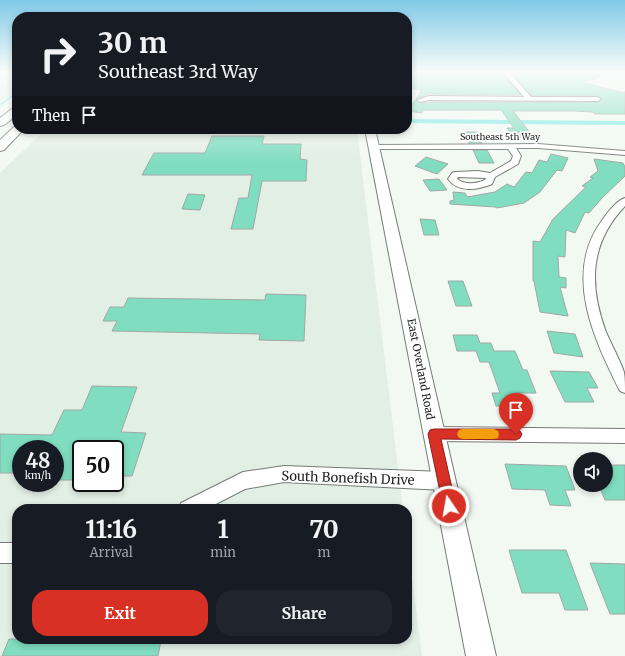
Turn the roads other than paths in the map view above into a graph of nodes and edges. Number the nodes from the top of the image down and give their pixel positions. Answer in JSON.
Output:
{"nodes":[{"id":1,"x":12,"y":114,"type":"edge"},
{"id":2,"x":1,"y":123,"type":"edge"},
{"id":3,"x":12,"y":133,"type":"edge"},
{"id":4,"x":12,"y":134,"type":"edge"},
{"id":5,"x":372,"y":138,"type":"edge"},
{"id":6,"x":0,"y":143,"type":"edge"},
{"id":7,"x":510,"y":146,"type":"junction"},
{"id":8,"x":0,"y":147,"type":"edge"},
{"id":9,"x":625,"y":153,"type":"edge"},
{"id":10,"x":490,"y":176,"type":"dead end"},
{"id":11,"x":625,"y":201,"type":"edge"},
{"id":12,"x":625,"y":387,"type":"edge"},
{"id":13,"x":434,"y":434,"type":"junction"},
{"id":14,"x":625,"y":436,"type":"edge"},
{"id":15,"x":444,"y":481,"type":"junction"},
{"id":16,"x":197,"y":504,"type":"edge"},
{"id":17,"x":0,"y":553,"type":"edge"},
{"id":18,"x":12,"y":553,"type":"edge"},
{"id":19,"x":481,"y":656,"type":"edge"}],
"edges":[{"from":1,"to":2,"type":"highway"},
{"from":3,"to":6,"type":"highway"},
{"from":4,"to":8,"type":"highway"},
{"from":5,"to":7,"type":"street","name":"Southeast 5th Way"},
{"from":5,"to":13,"type":"main road","name":"East Overland Road"},
{"from":7,"to":9,"type":"street","name":"Southeast 5th Way"},
{"from":7,"to":10,"type":"street"},
{"from":11,"to":12,"type":"street"},
{"from":13,"to":14,"type":"street"},
{"from":13,"to":15,"type":"main road","name":"East Overland Road"},
{"from":15,"to":16,"type":"street","name":"South Bonefish Drive"},
{"from":15,"to":19,"type":"main road","name":"East Overland Road"},
{"from":17,"to":18,"type":"street"}]}
